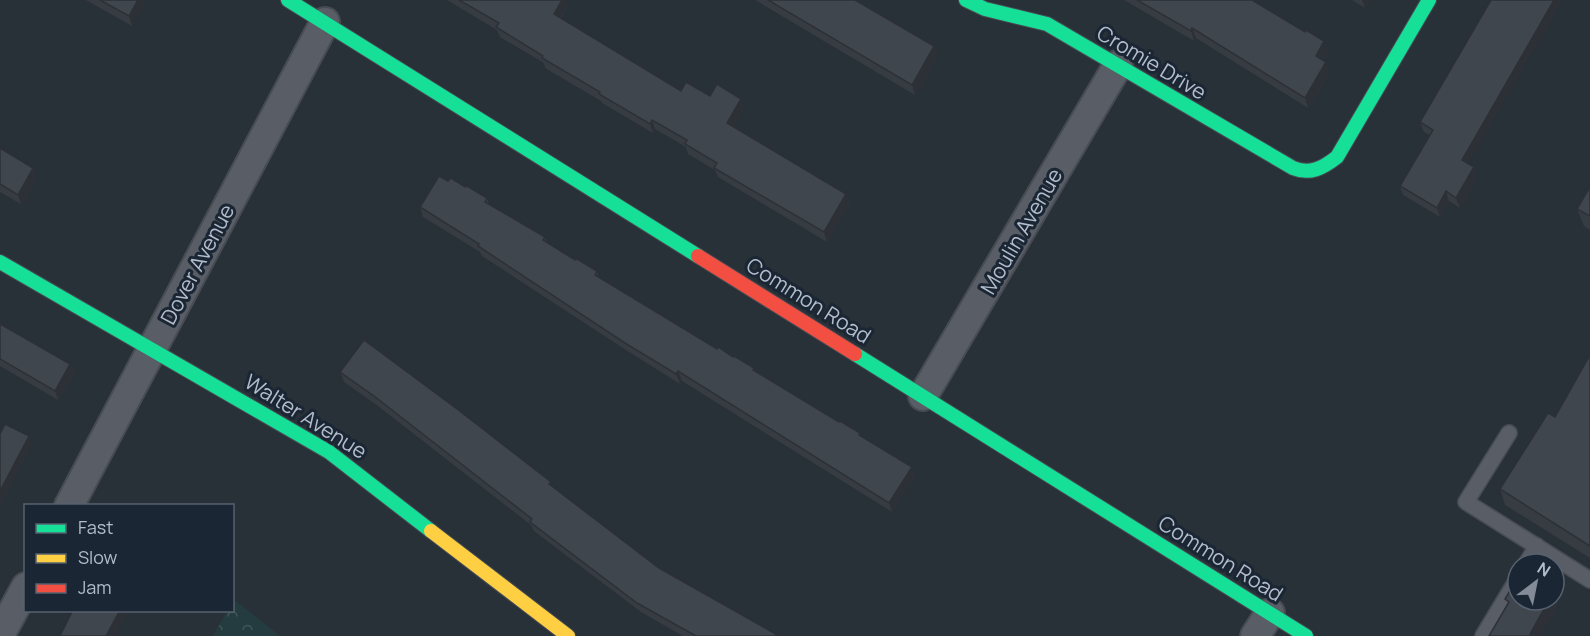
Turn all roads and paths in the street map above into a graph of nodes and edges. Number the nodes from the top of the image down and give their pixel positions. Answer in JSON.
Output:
{"nodes":[{"id":1,"x":288,"y":0,"type":"edge"},
{"id":2,"x":966,"y":0,"type":"edge"},
{"id":3,"x":1429,"y":0,"type":"edge"},
{"id":4,"x":325,"y":22,"type":"junction"},
{"id":5,"x":1118,"y":65,"type":"junction"},
{"id":6,"x":0,"y":262,"type":"edge"},
{"id":7,"x":153,"y":349,"type":"junction"},
{"id":8,"x":923,"y":396,"type":"junction"},
{"id":9,"x":1509,"y":433,"type":"dead end"},
{"id":10,"x":70,"y":504,"type":"edge"},
{"id":11,"x":1537,"y":546,"type":"junction"},
{"id":12,"x":1533,"y":552,"type":"edge"},
{"id":13,"x":1590,"y":579,"type":"edge"},
{"id":14,"x":24,"y":591,"type":"edge"},
{"id":15,"x":1506,"y":598,"type":"edge"},
{"id":16,"x":1262,"y":625,"type":"edge"},
{"id":17,"x":0,"y":635,"type":"edge"},
{"id":18,"x":568,"y":636,"type":"edge"},
{"id":19,"x":1306,"y":636,"type":"edge"},
{"id":20,"x":1483,"y":636,"type":"edge"}],
"edges":[{"from":1,"to":4,"type":"street","name":"Common Road"},
{"from":2,"to":5,"type":"street","name":"Cromie Drive"},
{"from":3,"to":5,"type":"street","name":"Cromie Drive"},
{"from":4,"to":7,"type":"street","name":"Dover Avenue"},
{"from":4,"to":8,"type":"street","name":"Common Road"},
{"from":5,"to":8,"type":"street","name":"Moulin Avenue"},
{"from":6,"to":7,"type":"street","name":"Walter Avenue"},
{"from":7,"to":10,"type":"street","name":"Dover Avenue"},
{"from":7,"to":18,"type":"street","name":"Walter Avenue"},
{"from":8,"to":16,"type":"street","name":"Common Road"},
{"from":9,"to":11,"type":"lane"},
{"from":11,"to":12,"type":"lane"},
{"from":11,"to":13,"type":"lane"},
{"from":14,"to":17,"type":"street"},
{"from":15,"to":20,"type":"lane"},
{"from":16,"to":19,"type":"street","name":"Common Road"}]}
